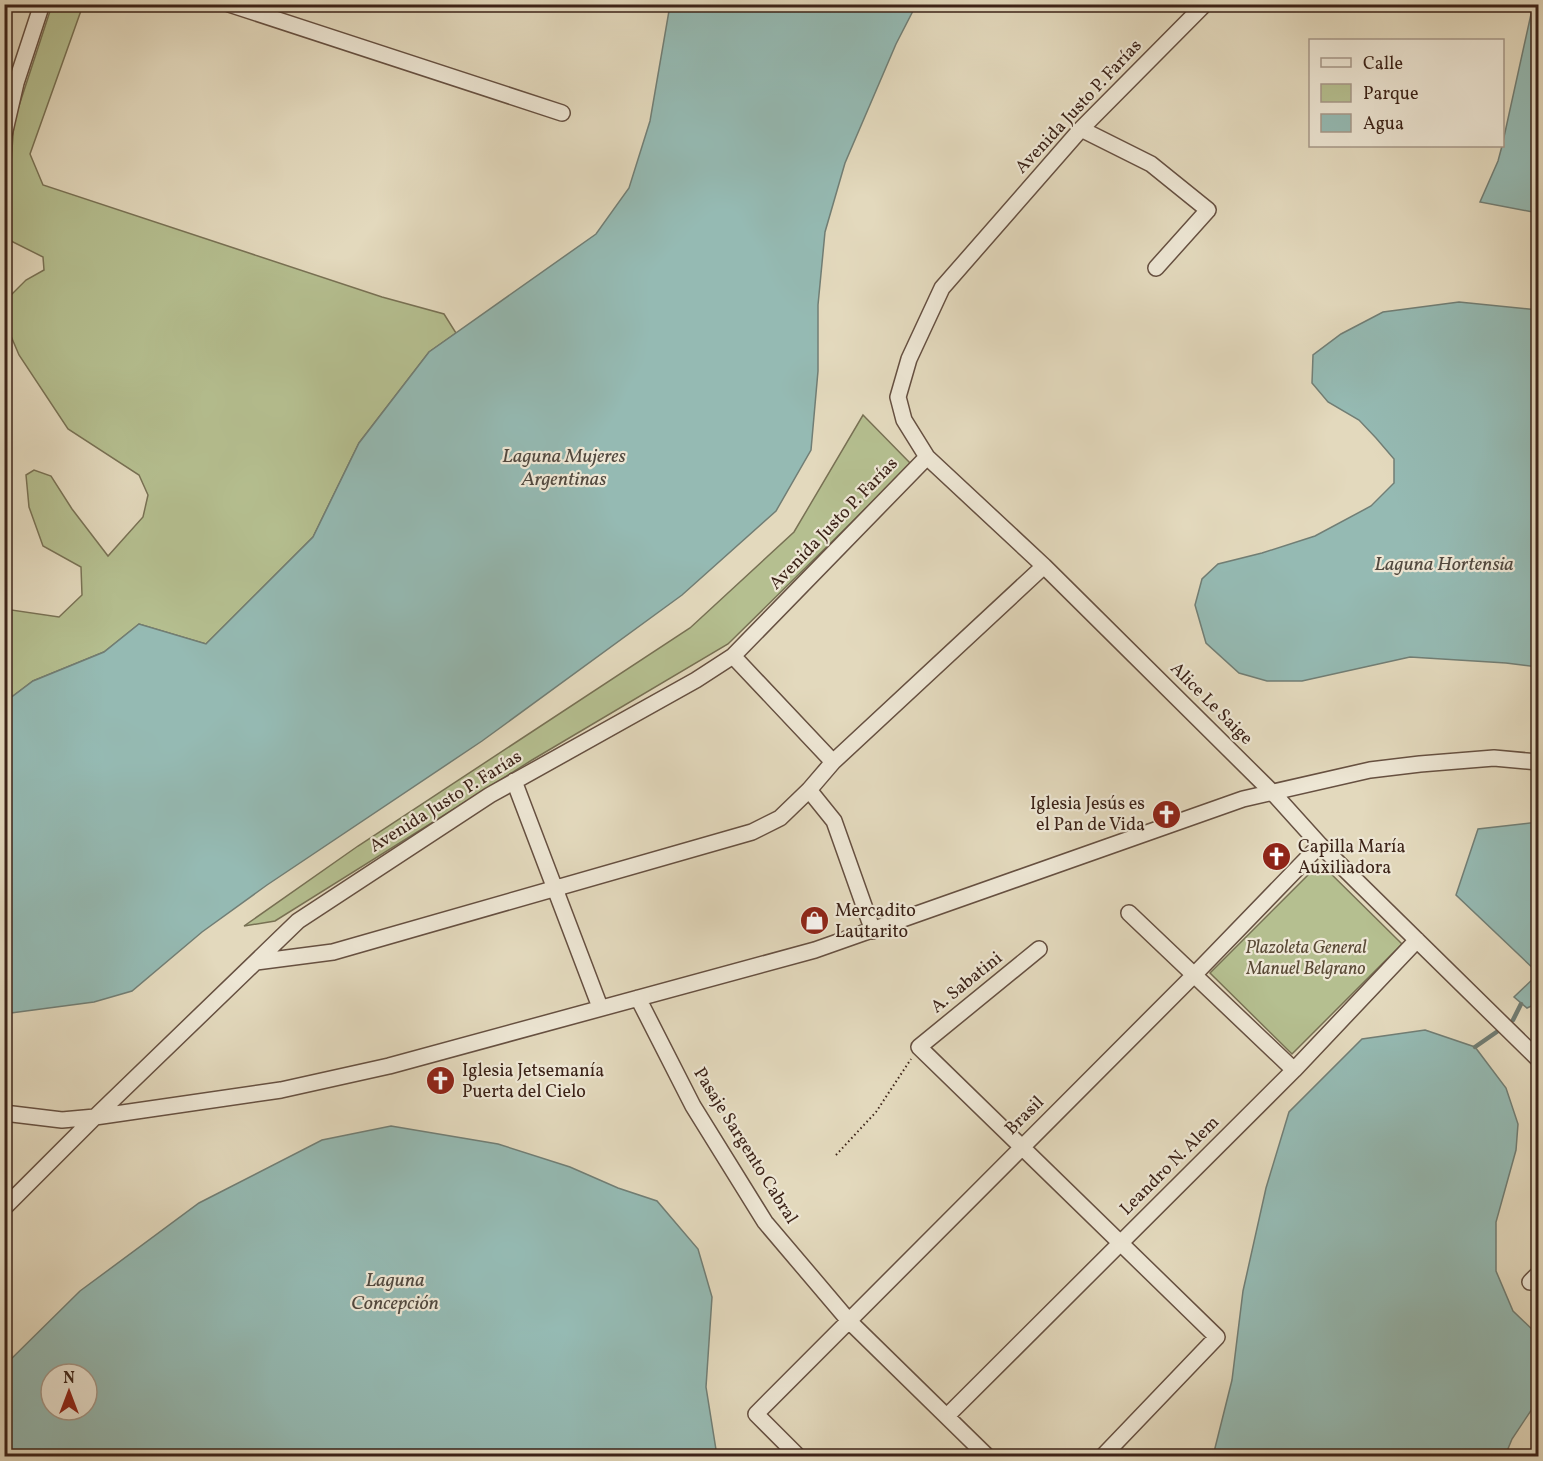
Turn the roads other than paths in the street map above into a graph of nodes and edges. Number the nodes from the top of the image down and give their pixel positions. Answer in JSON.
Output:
{"nodes":[{"id":1,"x":42,"y":4,"type":"edge"},
{"id":2,"x":229,"y":4,"type":"edge"},
{"id":3,"x":1205,"y":4,"type":"edge"},
{"id":4,"x":562,"y":113,"type":"dead end"},
{"id":5,"x":1081,"y":129,"type":"junction"},
{"id":6,"x":4,"y":135,"type":"edge"},
{"id":7,"x":1156,"y":268,"type":"dead end"},
{"id":8,"x":909,"y":359,"type":"joint"},
{"id":9,"x":927,"y":457,"type":"junction"},
{"id":10,"x":1044,"y":566,"type":"junction"},
{"id":11,"x":733,"y":656,"type":"junction"},
{"id":12,"x":833,"y":762,"type":"junction"},
{"id":13,"x":1539,"y":762,"type":"edge"},
{"id":14,"x":514,"y":781,"type":"junction"},
{"id":15,"x":809,"y":790,"type":"junction"},
{"id":16,"x":1274,"y":794,"type":"junction"},
{"id":17,"x":1320,"y":845,"type":"junction"},
{"id":18,"x":554,"y":889,"type":"junction"},
{"id":19,"x":1129,"y":913,"type":"dead end"},
{"id":20,"x":873,"y":931,"type":"junction"},
{"id":21,"x":1417,"y":940,"type":"junction"},
{"id":22,"x":1039,"y":949,"type":"dead end"},
{"id":23,"x":256,"y":962,"type":"junction"},
{"id":24,"x":1194,"y":975,"type":"junction"},
{"id":25,"x":638,"y":998,"type":"junction"},
{"id":26,"x":600,"y":1007,"type":"junction"},
{"id":27,"x":1539,"y":1059,"type":"edge"},
{"id":28,"x":1294,"y":1070,"type":"junction"},
{"id":29,"x":4,"y":1113,"type":"edge"},
{"id":30,"x":95,"y":1117,"type":"junction"},
{"id":31,"x":1023,"y":1146,"type":"junction"},
{"id":32,"x":4,"y":1208,"type":"edge"},
{"id":33,"x":1121,"y":1242,"type":"junction"},
{"id":34,"x":849,"y":1321,"type":"junction"},
{"id":35,"x":947,"y":1416,"type":"junction"},
{"id":36,"x":798,"y":1456,"type":"edge"},
{"id":37,"x":987,"y":1456,"type":"edge"},
{"id":38,"x":1103,"y":1456,"type":"edge"}],
"edges":[{"from":1,"to":6,"type":"street"},
{"from":2,"to":4,"type":"street"},
{"from":3,"to":5,"type":"street","name":"Avenida Justo P. Farías"},
{"from":5,"to":7,"type":"street"},
{"from":5,"to":8,"type":"street","name":"Avenida Justo P. Farías"},
{"from":8,"to":9,"type":"street","name":"Alice Le Saige"},
{"from":9,"to":10,"type":"street","name":"Alice Le Saige"},
{"from":9,"to":11,"type":"street","name":"Avenida Justo P. Farías"},
{"from":10,"to":12,"type":"street"},
{"from":10,"to":16,"type":"street","name":"Alice Le Saige"},
{"from":11,"to":12,"type":"street"},
{"from":11,"to":14,"type":"street","name":"Avenida Justo P. Farías"},
{"from":12,"to":15,"type":"street"},
{"from":13,"to":16,"type":"street"},
{"from":14,"to":18,"type":"street"},
{"from":14,"to":23,"type":"street","name":"Avenida Justo P. Farías"},
{"from":15,"to":18,"type":"street"},
{"from":15,"to":20,"type":"street"},
{"from":16,"to":17,"type":"street","name":"Alice Le Saige"},
{"from":16,"to":20,"type":"street"},
{"from":17,"to":21,"type":"street","name":"Alice Le Saige"},
{"from":17,"to":24,"type":"street","name":"Brasil"},
{"from":18,"to":23,"type":"street"},
{"from":18,"to":26,"type":"street"},
{"from":19,"to":24,"type":"street"},
{"from":20,"to":25,"type":"street"},
{"from":21,"to":27,"type":"street","name":"Alice Le Saige"},
{"from":21,"to":28,"type":"street","name":"Leandro N. Alem"},
{"from":22,"to":31,"type":"street","name":"A. Sabatini"},
{"from":23,"to":30,"type":"street","name":"Avenida Justo P. Farías"},
{"from":24,"to":28,"type":"street"},
{"from":24,"to":31,"type":"street","name":"Brasil"},
{"from":25,"to":26,"type":"street"},
{"from":25,"to":34,"type":"street","name":"Pasaje Sargento Cabral"},
{"from":26,"to":30,"type":"street"},
{"from":28,"to":33,"type":"street","name":"Leandro N. Alem"},
{"from":29,"to":30,"type":"street"},
{"from":30,"to":32,"type":"street","name":"Avenida Justo P. Farías"},
{"from":31,"to":33,"type":"street"},
{"from":31,"to":34,"type":"street","name":"Brasil"},
{"from":33,"to":35,"type":"street","name":"Leandro N. Alem"},
{"from":33,"to":38,"type":"street"},
{"from":34,"to":35,"type":"street","name":"Pasaje Sargento Cabral"},
{"from":34,"to":36,"type":"street","name":"Brasil"},
{"from":35,"to":37,"type":"street","name":"Pasaje Sargento Cabral"}]}
